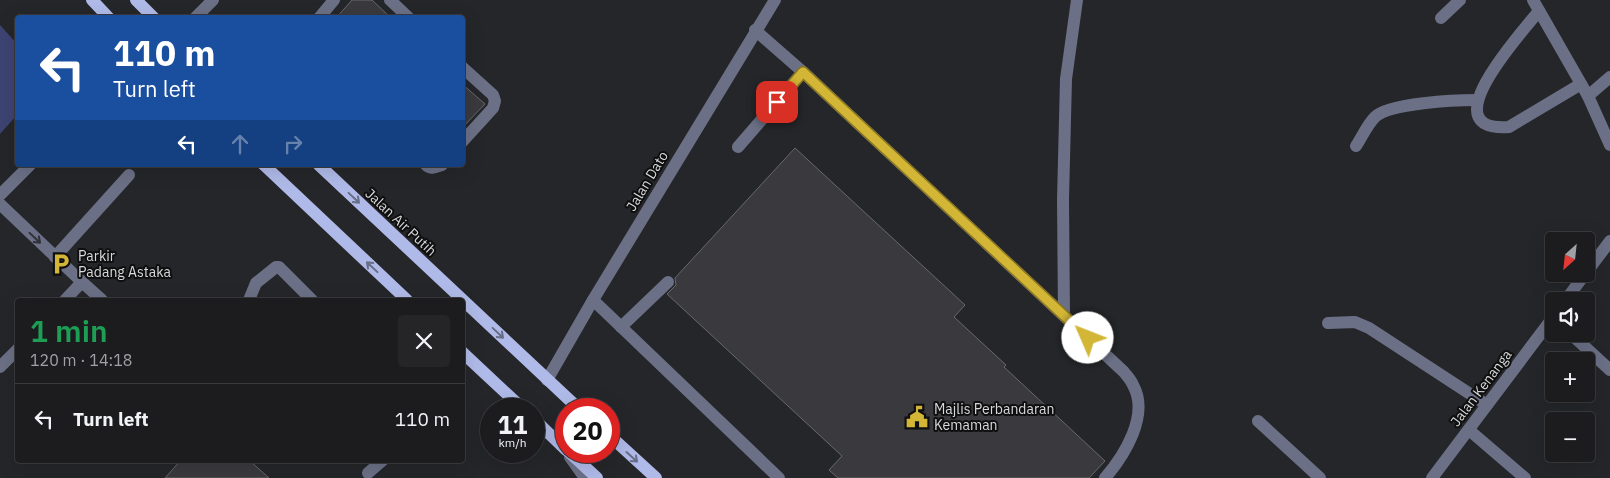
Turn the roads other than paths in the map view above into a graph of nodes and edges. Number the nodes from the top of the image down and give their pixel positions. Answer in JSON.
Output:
{"nodes":[{"id":1,"x":92,"y":0,"type":"edge"},
{"id":2,"x":136,"y":0,"type":"edge"},
{"id":3,"x":213,"y":0,"type":"edge"},
{"id":4,"x":334,"y":0,"type":"edge"},
{"id":5,"x":390,"y":0,"type":"edge"},
{"id":6,"x":775,"y":0,"type":"edge"},
{"id":7,"x":1077,"y":0,"type":"edge"},
{"id":8,"x":1460,"y":0,"type":"edge"},
{"id":9,"x":1536,"y":5,"type":"edge"},
{"id":10,"x":106,"y":15,"type":"edge"},
{"id":11,"x":151,"y":15,"type":"edge"},
{"id":12,"x":198,"y":15,"type":"edge"},
{"id":13,"x":322,"y":15,"type":"edge"},
{"id":14,"x":406,"y":15,"type":"edge"},
{"id":15,"x":1441,"y":18,"type":"dead end"},
{"id":16,"x":755,"y":30,"type":"junction"},
{"id":17,"x":465,"y":70,"type":"edge"},
{"id":18,"x":803,"y":72,"type":"junction"},
{"id":19,"x":1610,"y":77,"type":"edge"},
{"id":20,"x":1581,"y":84,"type":"junction"},
{"id":21,"x":1588,"y":96,"type":"junction"},
{"id":22,"x":1477,"y":100,"type":"junction"},
{"id":23,"x":465,"y":139,"type":"edge"},
{"id":24,"x":1610,"y":145,"type":"edge"},
{"id":25,"x":1356,"y":146,"type":"dead end"},
{"id":26,"x":738,"y":147,"type":"dead end"},
{"id":27,"x":28,"y":167,"type":"edge"},
{"id":28,"x":266,"y":167,"type":"edge"},
{"id":29,"x":321,"y":167,"type":"edge"},
{"id":30,"x":129,"y":175,"type":"dead end"},
{"id":31,"x":0,"y":195,"type":"edge"},
{"id":32,"x":0,"y":204,"type":"edge"},
{"id":33,"x":1610,"y":241,"type":"edge"},
{"id":34,"x":56,"y":257,"type":"junction"},
{"id":35,"x":1595,"y":261,"type":"edge"},
{"id":36,"x":82,"y":282,"type":"junction"},
{"id":37,"x":668,"y":282,"type":"dead end"},
{"id":38,"x":67,"y":298,"type":"edge"},
{"id":39,"x":100,"y":298,"type":"edge"},
{"id":40,"x":250,"y":298,"type":"edge"},
{"id":41,"x":310,"y":298,"type":"edge"},
{"id":42,"x":405,"y":298,"type":"edge"},
{"id":43,"x":460,"y":298,"type":"edge"},
{"id":44,"x":593,"y":300,"type":"junction"},
{"id":45,"x":465,"y":303,"type":"edge"},
{"id":46,"x":1064,"y":314,"type":"junction"},
{"id":47,"x":1328,"y":323,"type":"dead end"},
{"id":48,"x":621,"y":327,"type":"junction"},
{"id":49,"x":1545,"y":329,"type":"edge"},
{"id":50,"x":1580,"y":342,"type":"edge"},
{"id":51,"x":15,"y":352,"type":"edge"},
{"id":52,"x":465,"y":355,"type":"edge"},
{"id":53,"x":0,"y":367,"type":"edge"},
{"id":54,"x":1610,"y":370,"type":"edge"},
{"id":55,"x":547,"y":380,"type":"junction"},
{"id":56,"x":511,"y":398,"type":"edge"},
{"id":57,"x":567,"y":398,"type":"edge"},
{"id":58,"x":1487,"y":405,"type":"junction"},
{"id":59,"x":1258,"y":421,"type":"dead end"},
{"id":60,"x":545,"y":430,"type":"edge"},
{"id":61,"x":1468,"y":430,"type":"junction"},
{"id":62,"x":555,"y":439,"type":"edge"},
{"id":63,"x":620,"y":445,"type":"edge"},
{"id":64,"x":380,"y":463,"type":"edge"},
{"id":65,"x":575,"y":463,"type":"edge"},
{"id":66,"x":580,"y":463,"type":"edge"},
{"id":67,"x":369,"y":475,"type":"edge"},
{"id":68,"x":585,"y":478,"type":"edge"},
{"id":69,"x":597,"y":478,"type":"edge"},
{"id":70,"x":656,"y":478,"type":"edge"},
{"id":71,"x":780,"y":478,"type":"edge"},
{"id":72,"x":1104,"y":478,"type":"edge"},
{"id":73,"x":1320,"y":478,"type":"edge"},
{"id":74,"x":1432,"y":478,"type":"edge"},
{"id":75,"x":1525,"y":478,"type":"edge"}],
"edges":[{"from":1,"to":10,"type":"main road"},
{"from":2,"to":11,"type":"main road"},
{"from":3,"to":12,"type":"street"},
{"from":4,"to":13,"type":"street"},
{"from":5,"to":14,"type":"street"},
{"from":6,"to":16,"type":"street","name":"Jalan Dato"},
{"from":7,"to":46,"type":"street"},
{"from":8,"to":15,"type":"street"},
{"from":9,"to":20,"type":"street"},
{"from":9,"to":22,"type":"street"},
{"from":16,"to":18,"type":"street"},
{"from":16,"to":44,"type":"street","name":"Jalan Dato"},
{"from":17,"to":23,"type":"street"},
{"from":18,"to":26,"type":"street"},
{"from":18,"to":46,"type":"street"},
{"from":19,"to":21,"type":"street"},
{"from":20,"to":21,"type":"street"},
{"from":20,"to":22,"type":"street"},
{"from":21,"to":24,"type":"street"},
{"from":22,"to":25,"type":"street"},
{"from":27,"to":31,"type":"street"},
{"from":42,"to":28,"type":"main road","one_way":true},
{"from":29,"to":43,"type":"main road","name":"Jalan Air Putih","one_way":true},
{"from":30,"to":34,"type":"street"},
{"from":32,"to":34,"type":"street","one_way":true},
{"from":33,"to":35,"type":"street"},
{"from":34,"to":36,"type":"street"},
{"from":36,"to":38,"type":"street"},
{"from":36,"to":39,"type":"street"},
{"from":37,"to":48,"type":"street"},
{"from":40,"to":41,"type":"street"},
{"from":44,"to":48,"type":"street"},
{"from":44,"to":55,"type":"street","name":"Jalan Dato"},
{"from":45,"to":55,"type":"main road","name":"Jalan Air Putih","one_way":true},
{"from":46,"to":72,"type":"street"},
{"from":47,"to":58,"type":"street"},
{"from":48,"to":71,"type":"street"},
{"from":49,"to":58,"type":"street","name":"Jalan Kenanga"},
{"from":50,"to":54,"type":"street"},
{"from":51,"to":53,"type":"street"},
{"from":52,"to":56,"type":"main road"},
{"from":55,"to":57,"type":"main road","name":"Jalan Air Putih"},
{"from":58,"to":61,"type":"street","name":"Jalan Kenanga"},
{"from":59,"to":73,"type":"street"},
{"from":60,"to":62,"type":"main road"},
{"from":61,"to":74,"type":"street","name":"Jalan Kenanga"},
{"from":61,"to":75,"type":"street"},
{"from":63,"to":70,"type":"main road","one_way":true},
{"from":64,"to":67,"type":"street"},
{"from":65,"to":68,"type":"street"},
{"from":66,"to":69,"type":"main road"}]}
